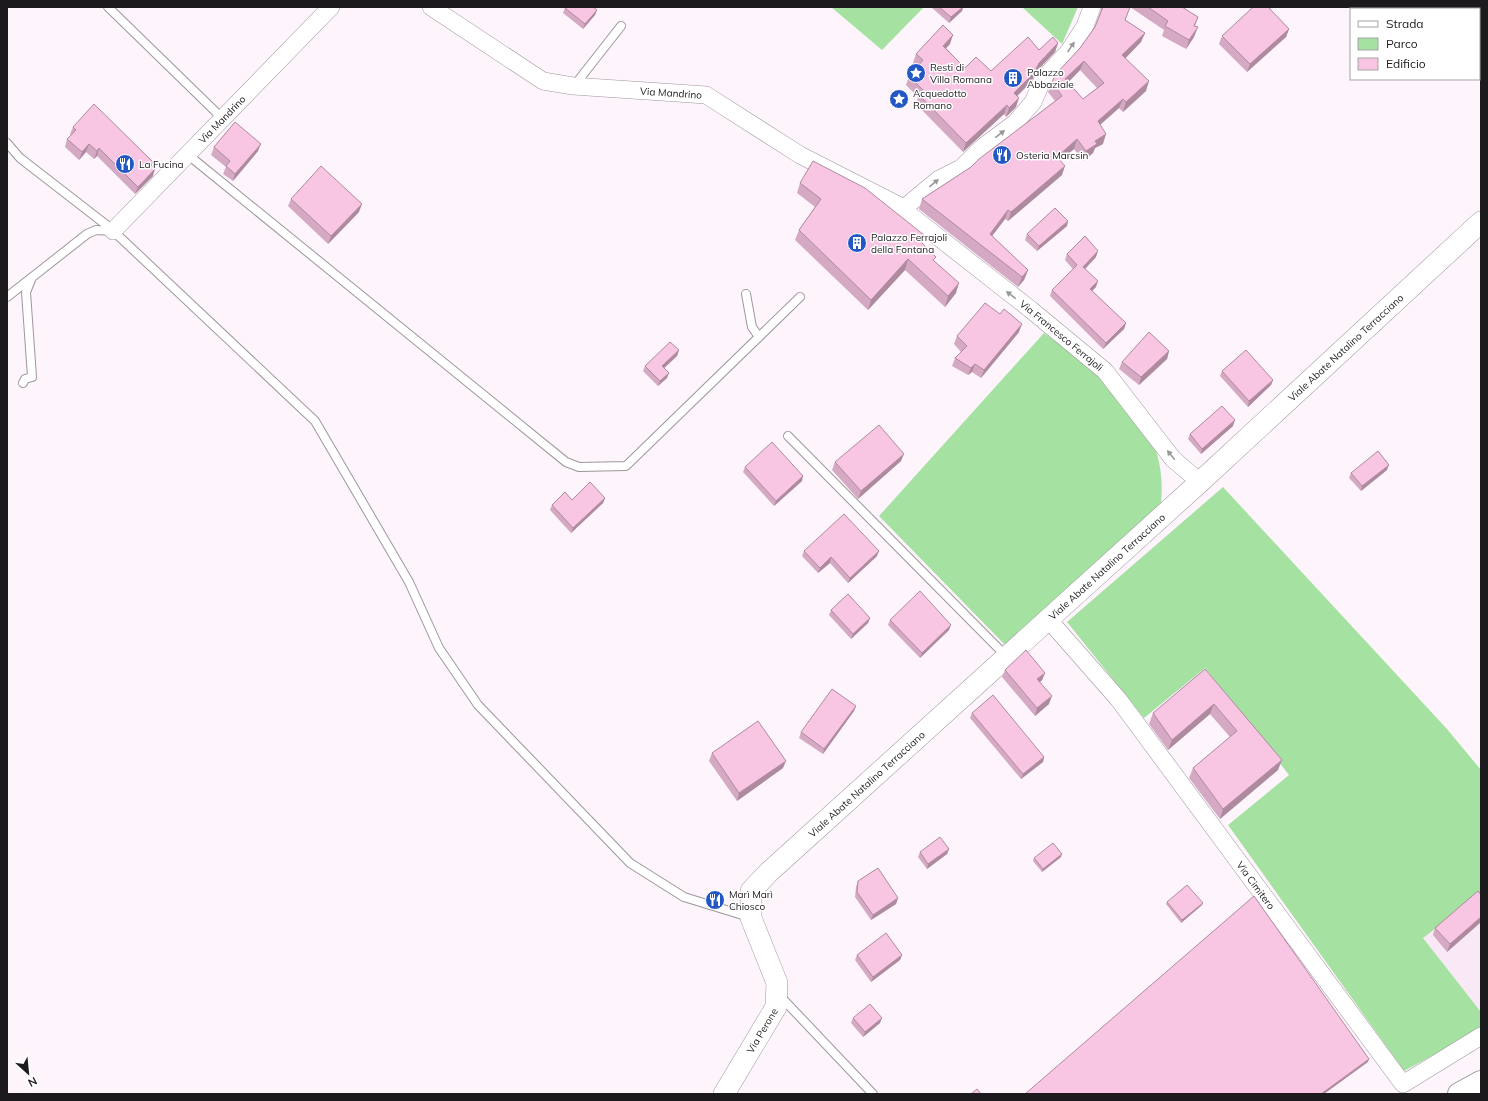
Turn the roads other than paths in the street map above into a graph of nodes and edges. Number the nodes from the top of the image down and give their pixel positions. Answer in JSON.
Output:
{"nodes":[{"id":1,"x":108,"y":7,"type":"edge"},
{"id":2,"x":331,"y":7,"type":"edge"},
{"id":3,"x":431,"y":7,"type":"edge"},
{"id":4,"x":1092,"y":7,"type":"edge"},
{"id":5,"x":621,"y":26,"type":"dead end"},
{"id":6,"x":573,"y":86,"type":"junction"},
{"id":7,"x":222,"y":118,"type":"junction"},
{"id":8,"x":7,"y":142,"type":"edge"},
{"id":9,"x":187,"y":154,"type":"junction"},
{"id":10,"x":904,"y":208,"type":"junction"},
{"id":11,"x":1481,"y":222,"type":"edge"},
{"id":12,"x":112,"y":231,"type":"junction"},
{"id":13,"x":31,"y":279,"type":"junction"},
{"id":14,"x":746,"y":294,"type":"dead end"},
{"id":15,"x":7,"y":297,"type":"edge"},
{"id":16,"x":800,"y":297,"type":"dead end"},
{"id":17,"x":759,"y":337,"type":"junction"},
{"id":18,"x":23,"y":383,"type":"dead end"},
{"id":19,"x":788,"y":436,"type":"dead end"},
{"id":20,"x":1200,"y":482,"type":"junction"},
{"id":21,"x":1048,"y":619,"type":"junction"},
{"id":22,"x":1007,"y":657,"type":"junction"},
{"id":23,"x":751,"y":918,"type":"junction"},
{"id":24,"x":777,"y":992,"type":"junction"},
{"id":25,"x":1481,"y":1036,"type":"edge"},
{"id":26,"x":1481,"y":1082,"type":"edge"},
{"id":27,"x":724,"y":1094,"type":"edge"},
{"id":28,"x":873,"y":1094,"type":"edge"},
{"id":29,"x":1459,"y":1094,"type":"edge"}],
"edges":[{"from":1,"to":7,"type":"lane"},
{"from":2,"to":7,"type":"street","name":"Via Mandrino"},
{"from":3,"to":6,"type":"street","name":"Via Mandrino"},
{"from":10,"to":4,"type":"street","one_way":true},
{"from":5,"to":6,"type":"lane"},
{"from":6,"to":10,"type":"street","name":"Via Mandrino"},
{"from":7,"to":9,"type":"street","name":"Via Mandrino"},
{"from":8,"to":12,"type":"lane"},
{"from":9,"to":12,"type":"street","name":"Via Mandrino"},
{"from":9,"to":17,"type":"lane"},
{"from":20,"to":10,"type":"street","name":"Via Francesco Ferrajoli","one_way":true},
{"from":11,"to":20,"type":"street","name":"Viale Abate Natalino Terracciano"},
{"from":12,"to":13,"type":"lane"},
{"from":12,"to":23,"type":"lane"},
{"from":13,"to":15,"type":"lane"},
{"from":13,"to":18,"type":"lane"},
{"from":14,"to":17,"type":"lane"},
{"from":16,"to":17,"type":"lane"},
{"from":19,"to":22,"type":"lane"},
{"from":20,"to":21,"type":"street","name":"Viale Abate Natalino Terracciano"},
{"from":21,"to":22,"type":"street","name":"Viale Abate Natalino Terracciano"},
{"from":21,"to":25,"type":"street","name":"Via Cimitero"},
{"from":22,"to":23,"type":"street","name":"Viale Abate Natalino Terracciano"},
{"from":23,"to":24,"type":"street","name":"Via Perone"},
{"from":24,"to":27,"type":"street","name":"Via Perone"},
{"from":24,"to":28,"type":"lane"},
{"from":26,"to":29,"type":"highway"}]}
